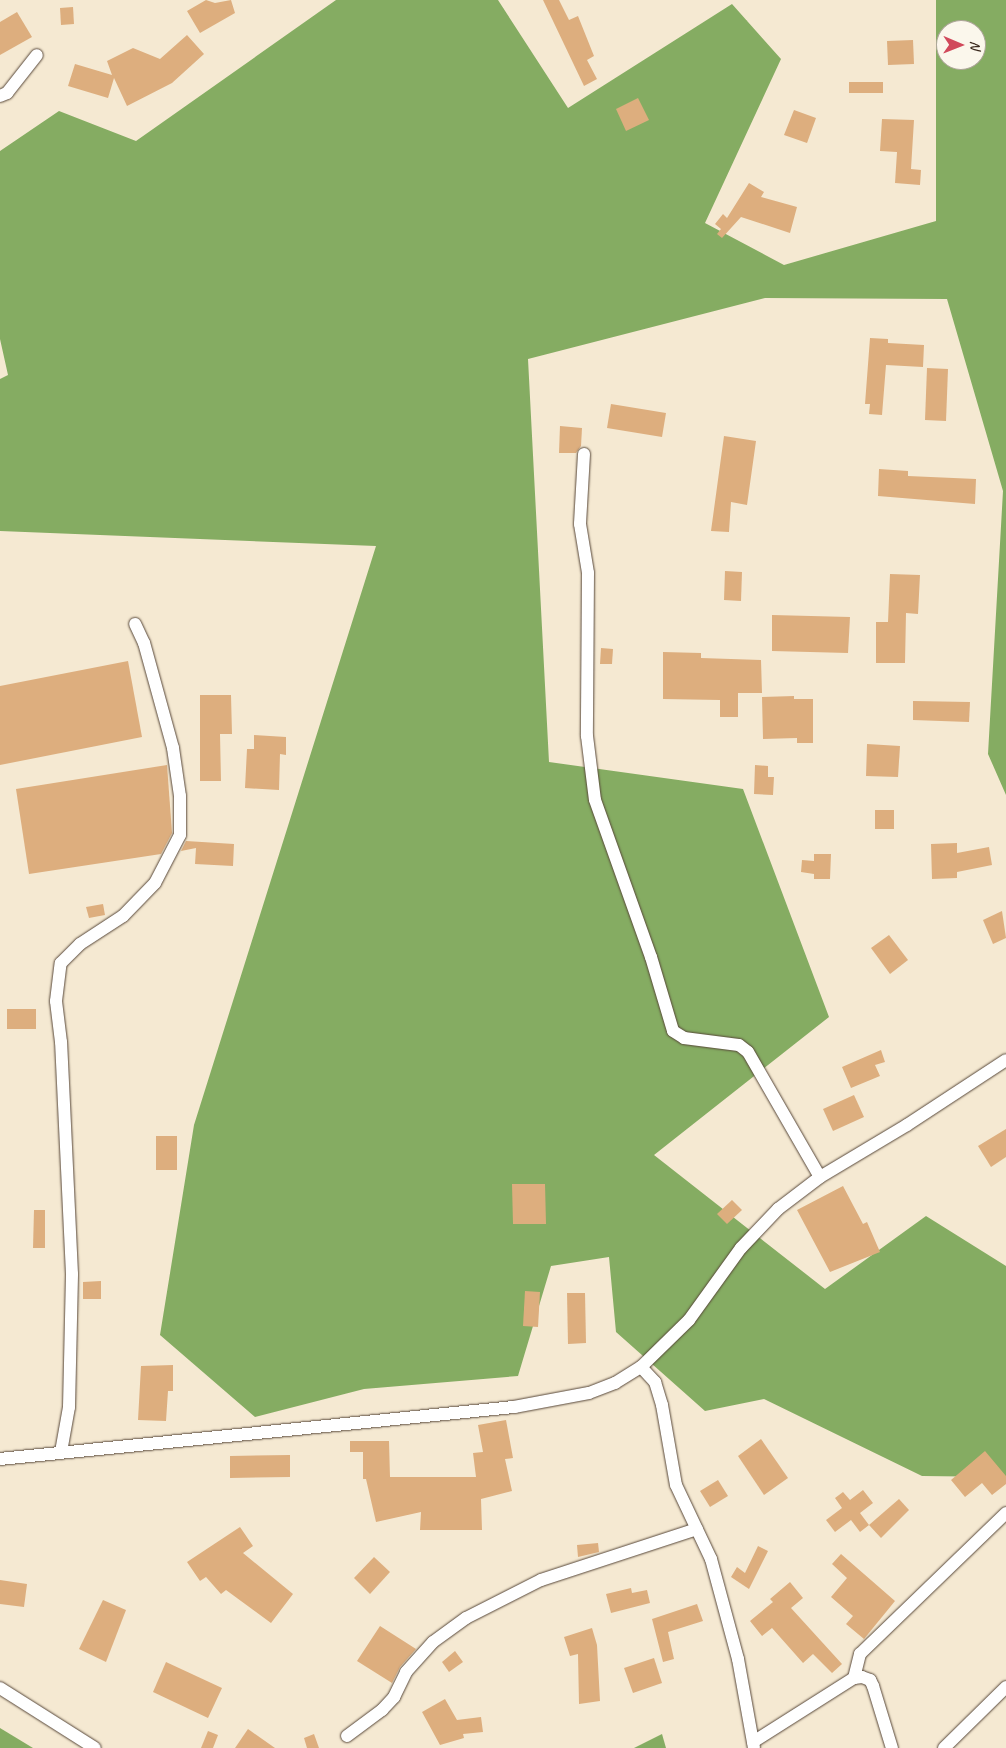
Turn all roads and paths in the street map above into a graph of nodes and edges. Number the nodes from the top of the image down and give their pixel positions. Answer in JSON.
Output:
{"nodes":[{"id":1,"x":37,"y":55,"type":"dead end"},
{"id":2,"x":0,"y":96,"type":"edge"},
{"id":3,"x":584,"y":454,"type":"dead end"},
{"id":4,"x":135,"y":624,"type":"dead end"},
{"id":5,"x":1006,"y":1060,"type":"edge"},
{"id":6,"x":820,"y":1177,"type":"junction"},
{"id":7,"x":641,"y":1368,"type":"junction"},
{"id":8,"x":61,"y":1452,"type":"junction"},
{"id":9,"x":0,"y":1459,"type":"edge"},
{"id":10,"x":1006,"y":1513,"type":"edge"},
{"id":11,"x":697,"y":1529,"type":"junction"},
{"id":12,"x":854,"y":1678,"type":"junction"},
{"id":13,"x":0,"y":1688,"type":"edge"},
{"id":14,"x":1006,"y":1688,"type":"edge"},
{"id":15,"x":347,"y":1736,"type":"dead end"},
{"id":16,"x":754,"y":1745,"type":"edge"},
{"id":17,"x":96,"y":1748,"type":"edge"},
{"id":18,"x":892,"y":1748,"type":"edge"},
{"id":19,"x":944,"y":1748,"type":"edge"}],
"edges":[{"from":1,"to":2,"type":"street"},
{"from":3,"to":6,"type":"street"},
{"from":4,"to":8,"type":"street"},
{"from":5,"to":6,"type":"street"},
{"from":6,"to":7,"type":"street"},
{"from":7,"to":8,"type":"street"},
{"from":7,"to":11,"type":"street"},
{"from":8,"to":9,"type":"street"},
{"from":10,"to":12,"type":"street"},
{"from":11,"to":15,"type":"street"},
{"from":11,"to":16,"type":"street"},
{"from":12,"to":16,"type":"street"},
{"from":12,"to":18,"type":"street"},
{"from":13,"to":17,"type":"street"},
{"from":14,"to":19,"type":"street"}]}
